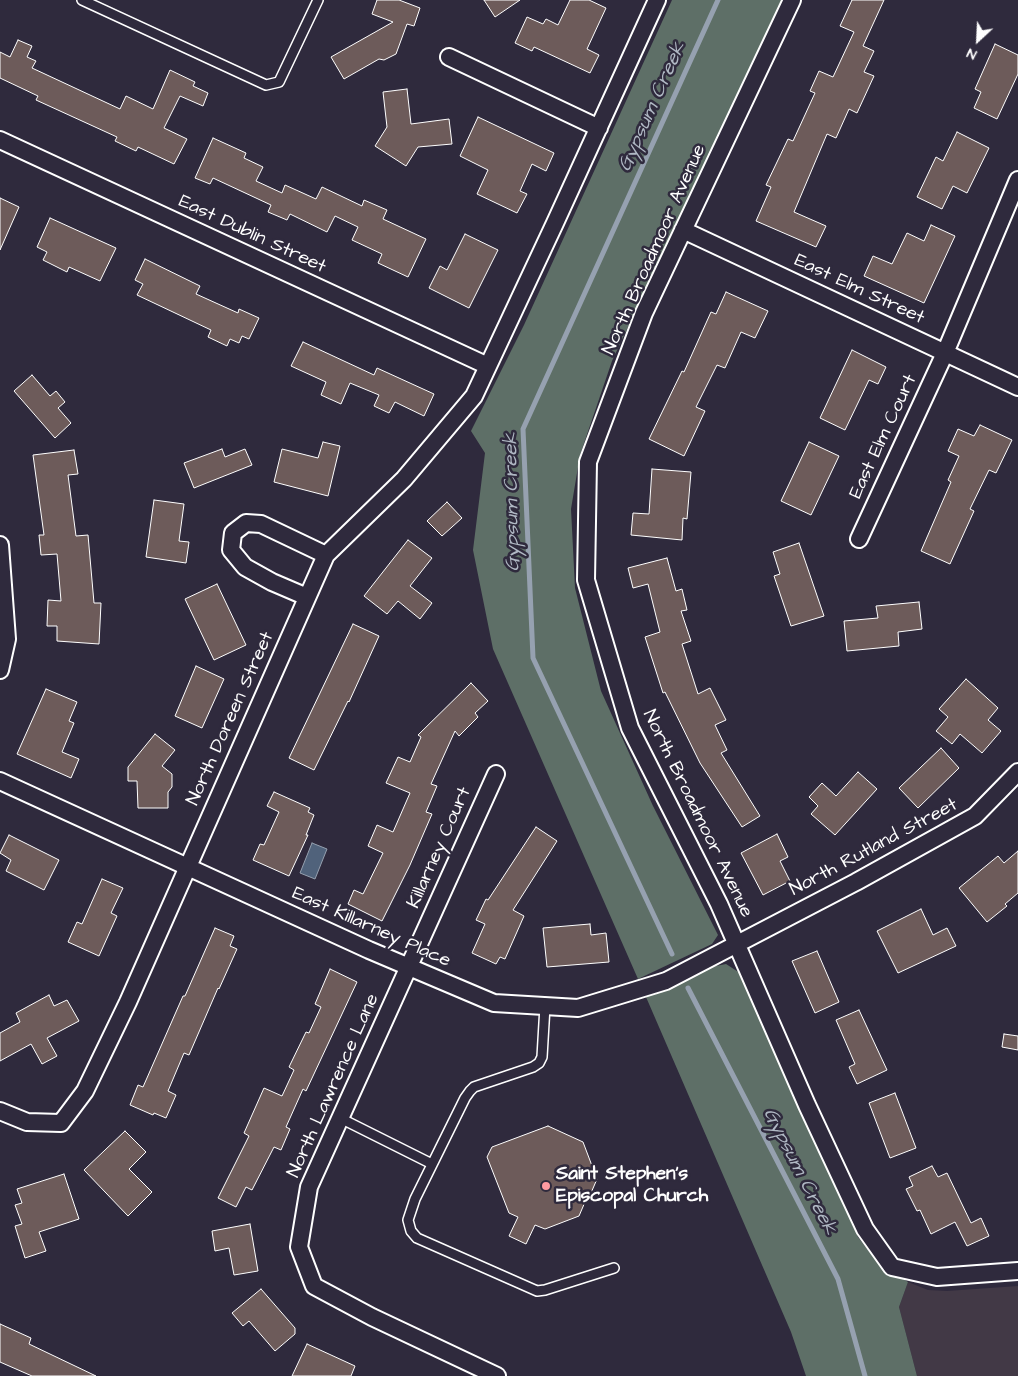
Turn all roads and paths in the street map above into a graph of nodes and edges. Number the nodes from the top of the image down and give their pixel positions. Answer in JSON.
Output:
{"nodes":[{"id":1,"x":82,"y":0,"type":"edge"},
{"id":2,"x":318,"y":0,"type":"edge"},
{"id":3,"x":656,"y":0,"type":"edge"},
{"id":4,"x":792,"y":0,"type":"edge"},
{"id":5,"x":449,"y":57,"type":"dead end"},
{"id":6,"x":598,"y":128,"type":"junction"},
{"id":7,"x":0,"y":140,"type":"edge"},
{"id":8,"x":1018,"y":180,"type":"edge"},
{"id":9,"x":683,"y":230,"type":"junction"},
{"id":10,"x":945,"y":353,"type":"junction"},
{"id":11,"x":488,"y":366,"type":"junction"},
{"id":12,"x":1018,"y":387,"type":"edge"},
{"id":13,"x":859,"y":539,"type":"dead end"},
{"id":14,"x":0,"y":545,"type":"edge"},
{"id":15,"x":326,"y":555,"type":"junction"},
{"id":16,"x":307,"y":597,"type":"junction"},
{"id":17,"x":0,"y":670,"type":"edge"},
{"id":18,"x":1018,"y":772,"type":"edge"},
{"id":19,"x":496,"y":774,"type":"dead end"},
{"id":20,"x":0,"y":780,"type":"edge"},
{"id":21,"x":187,"y":867,"type":"junction"},
{"id":22,"x":737,"y":943,"type":"junction"},
{"id":23,"x":409,"y":967,"type":"junction"},
{"id":24,"x":545,"y":1006,"type":"junction"},
{"id":25,"x":0,"y":1111,"type":"edge"},
{"id":26,"x":340,"y":1118,"type":"junction"},
{"id":27,"x":432,"y":1164,"type":"junction"},
{"id":28,"x":614,"y":1268,"type":"dead end"},
{"id":29,"x":1018,"y":1272,"type":"edge"},
{"id":30,"x":497,"y":1376,"type":"edge"}],
"edges":[{"from":1,"to":2,"type":"lane"},
{"from":3,"to":6,"type":"street"},
{"from":4,"to":9,"type":"street","name":"North Broadmoor Avenue"},
{"from":5,"to":6,"type":"street"},
{"from":6,"to":11,"type":"street"},
{"from":7,"to":11,"type":"street","name":"East Dublin Street"},
{"from":8,"to":10,"type":"street","name":"East Elm Court"},
{"from":9,"to":10,"type":"street","name":"East Elm Street"},
{"from":9,"to":22,"type":"street","name":"North Broadmoor Avenue"},
{"from":10,"to":12,"type":"street","name":"East Elm Street"},
{"from":10,"to":13,"type":"street","name":"East Elm Court"},
{"from":11,"to":15,"type":"street","name":"North Doreen Street"},
{"from":14,"to":17,"type":"street"},
{"from":15,"to":16,"type":"street","name":"North Doreen Street"},
{"from":15,"to":16,"type":"street"},
{"from":16,"to":21,"type":"street","name":"North Doreen Street"},
{"from":18,"to":22,"type":"street","name":"North Rutland Street"},
{"from":19,"to":23,"type":"street","name":"Killarney Court"},
{"from":20,"to":21,"type":"street","name":"East Killarney Place"},
{"from":21,"to":23,"type":"street","name":"East Killarney Place"},
{"from":21,"to":25,"type":"street","name":"North Doreen Street"},
{"from":22,"to":24,"type":"street","name":"East Killarney Place"},
{"from":22,"to":29,"type":"street","name":"North Broadmoor Avenue"},
{"from":23,"to":24,"type":"street","name":"East Killarney Place"},
{"from":23,"to":26,"type":"street","name":"North Lawrence Lane"},
{"from":24,"to":27,"type":"lane"},
{"from":26,"to":27,"type":"lane"},
{"from":26,"to":30,"type":"street","name":"North Lawrence Lane"},
{"from":27,"to":28,"type":"lane"}]}
